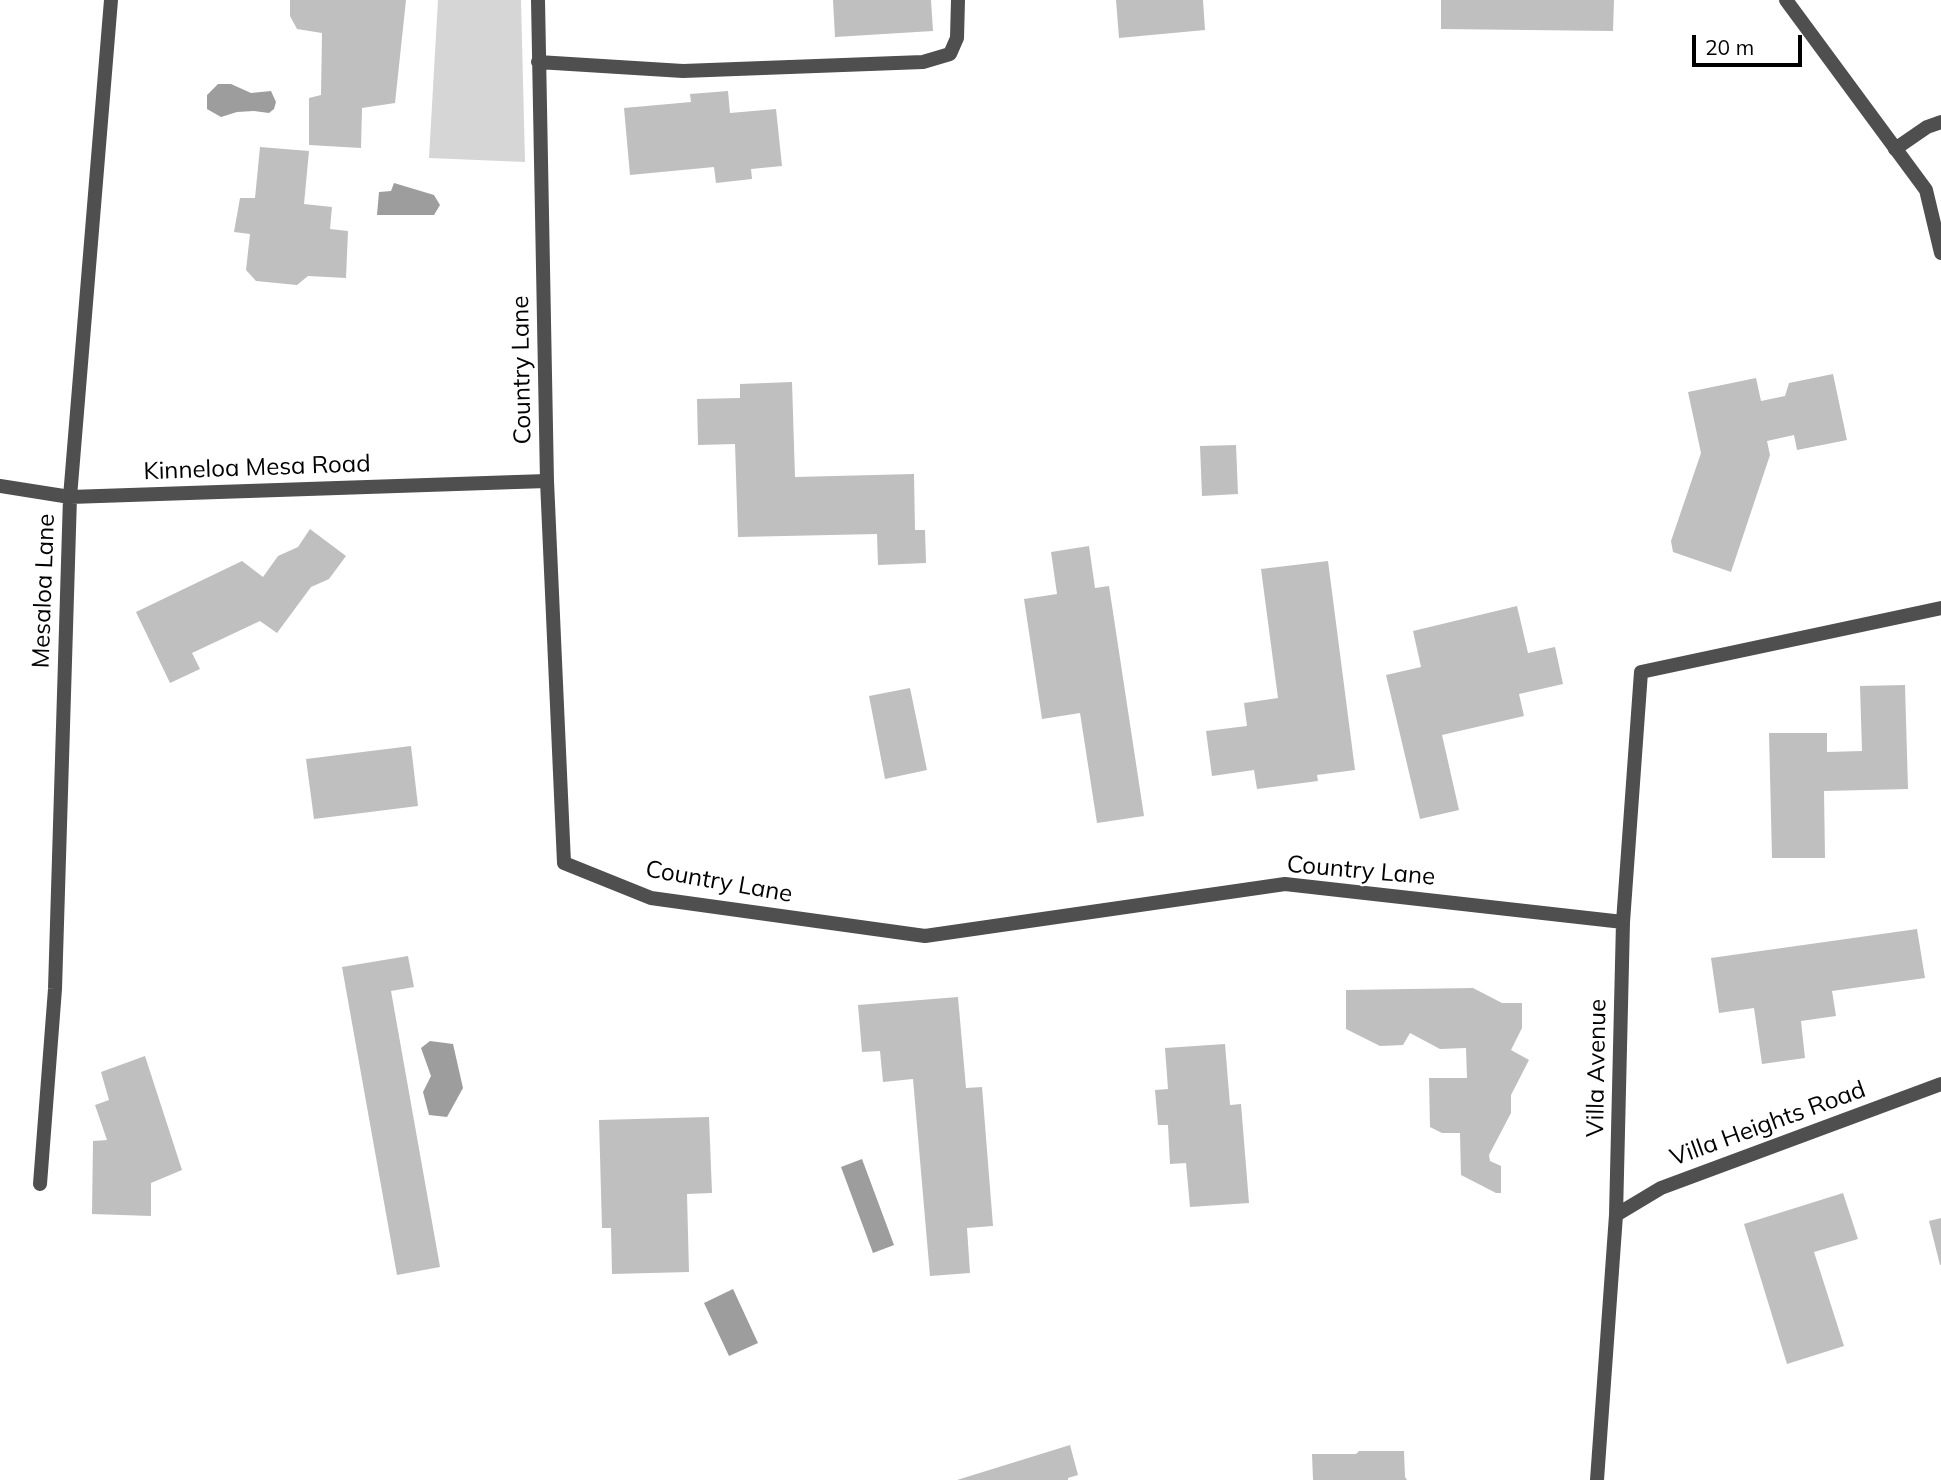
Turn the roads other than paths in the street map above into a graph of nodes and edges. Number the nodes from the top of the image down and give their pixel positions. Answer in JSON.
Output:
{"nodes":[{"id":1,"x":111,"y":0,"type":"edge"},
{"id":2,"x":538,"y":0,"type":"edge"},
{"id":3,"x":958,"y":0,"type":"edge"},
{"id":4,"x":1786,"y":0,"type":"edge"},
{"id":5,"x":538,"y":62,"type":"junction"},
{"id":6,"x":1941,"y":122,"type":"edge"},
{"id":7,"x":1895,"y":149,"type":"junction"},
{"id":8,"x":1941,"y":253,"type":"edge"},
{"id":9,"x":547,"y":481,"type":"junction"},
{"id":10,"x":0,"y":486,"type":"edge"},
{"id":11,"x":70,"y":497,"type":"junction"},
{"id":12,"x":1941,"y":608,"type":"edge"},
{"id":13,"x":1623,"y":922,"type":"junction"},
{"id":14,"x":1941,"y":1084,"type":"edge"},
{"id":15,"x":40,"y":1184,"type":"dead end"},
{"id":16,"x":1616,"y":1215,"type":"junction"},
{"id":17,"x":1597,"y":1480,"type":"edge"}],
"edges":[{"from":1,"to":11,"type":"street","name":"Mesaloa Lane"},
{"from":2,"to":5,"type":"street","name":"Country Lane"},
{"from":3,"to":5,"type":"street"},
{"from":4,"to":7,"type":"street"},
{"from":5,"to":9,"type":"street","name":"Country Lane"},
{"from":6,"to":7,"type":"street"},
{"from":7,"to":8,"type":"street"},
{"from":9,"to":11,"type":"street","name":"Kinneloa Mesa Road"},
{"from":9,"to":13,"type":"street","name":"Country Lane"},
{"from":10,"to":11,"type":"street","name":"Kinneloa Mesa Road"},
{"from":11,"to":15,"type":"street","name":"Mesaloa Lane"},
{"from":12,"to":13,"type":"street","name":"Villa Avenue"},
{"from":13,"to":16,"type":"street","name":"Villa Avenue"},
{"from":14,"to":16,"type":"street","name":"Villa Heights Road"},
{"from":16,"to":17,"type":"street","name":"Villa Avenue"}]}
